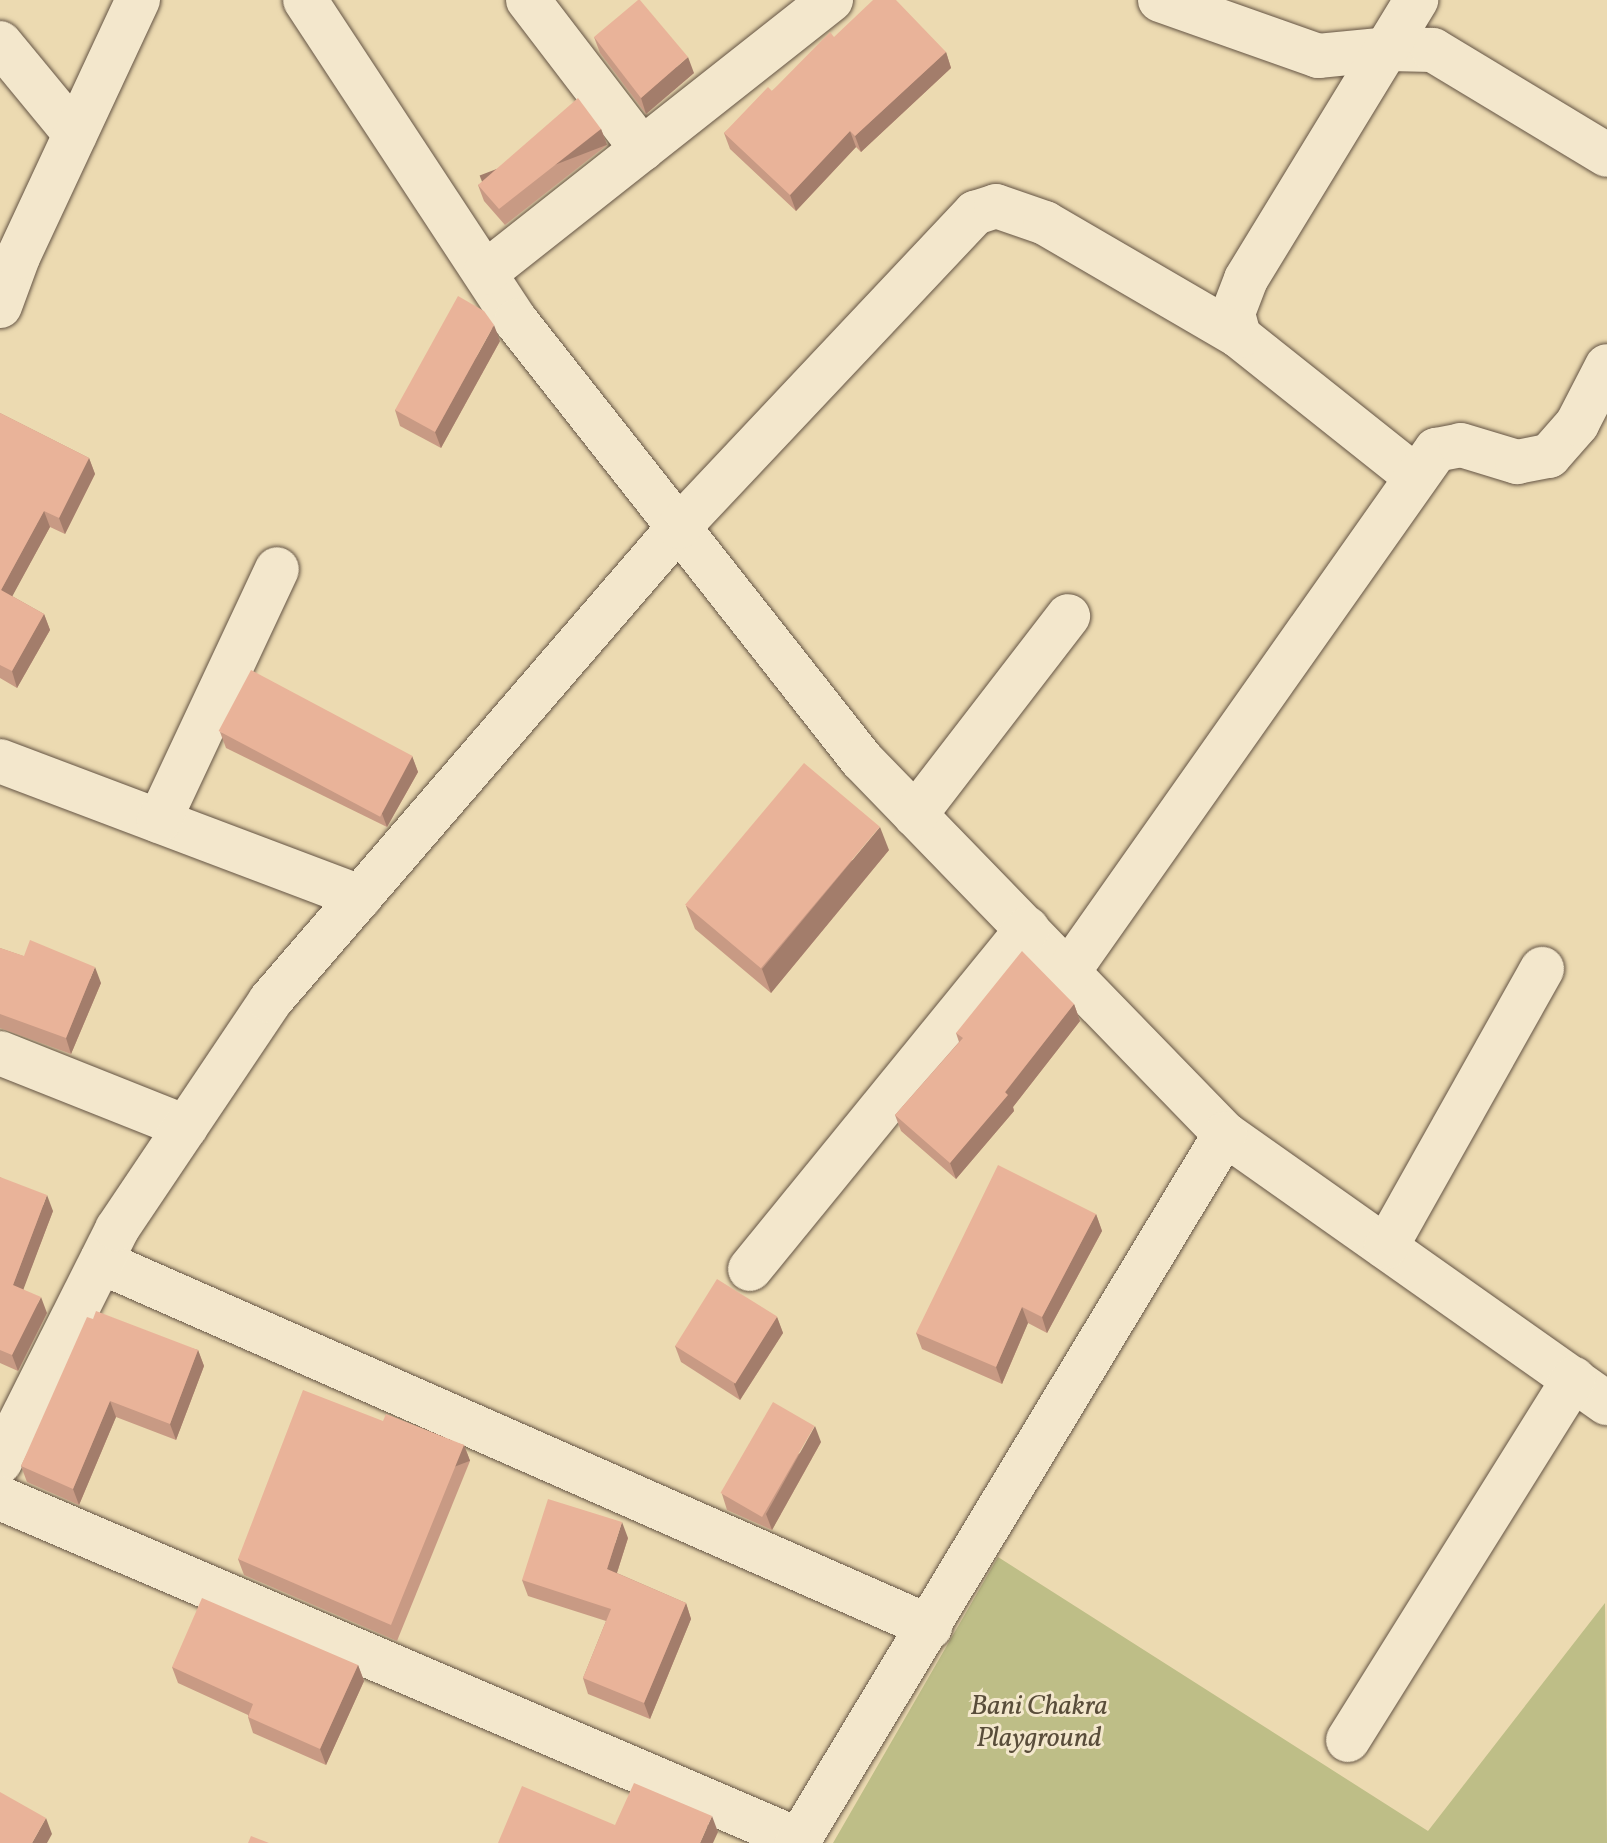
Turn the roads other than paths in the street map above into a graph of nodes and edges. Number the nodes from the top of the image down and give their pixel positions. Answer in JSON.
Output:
{"nodes":[{"id":1,"x":138,"y":0,"type":"edge"},
{"id":2,"x":305,"y":0,"type":"edge"},
{"id":3,"x":528,"y":0,"type":"edge"},
{"id":4,"x":831,"y":0,"type":"edge"},
{"id":5,"x":1160,"y":0,"type":"edge"},
{"id":6,"x":1416,"y":0,"type":"edge"},
{"id":7,"x":0,"y":43,"type":"edge"},
{"id":8,"x":1388,"y":49,"type":"junction"},
{"id":9,"x":75,"y":134,"type":"junction"},
{"id":10,"x":642,"y":149,"type":"junction"},
{"id":11,"x":1607,"y":155,"type":"edge"},
{"id":12,"x":485,"y":273,"type":"junction"},
{"id":13,"x":0,"y":306,"type":"edge"},
{"id":14,"x":1239,"y":336,"type":"junction"},
{"id":15,"x":1607,"y":366,"type":"edge"},
{"id":16,"x":1416,"y":477,"type":"junction"},
{"id":17,"x":679,"y":527,"type":"junction"},
{"id":18,"x":277,"y":569,"type":"dead end"},
{"id":19,"x":1068,"y":616,"type":"dead end"},
{"id":20,"x":0,"y":761,"type":"edge"},
{"id":21,"x":915,"y":815,"type":"junction"},
{"id":22,"x":159,"y":821,"type":"junction"},
{"id":23,"x":360,"y":897,"type":"junction"},
{"id":24,"x":1027,"y":929,"type":"junction"},
{"id":25,"x":1542,"y":969,"type":"dead end"},
{"id":26,"x":1068,"y":972,"type":"junction"},
{"id":27,"x":0,"y":1053,"type":"edge"},
{"id":28,"x":186,"y":1127,"type":"junction"},
{"id":29,"x":1225,"y":1134,"type":"junction"},
{"id":30,"x":1386,"y":1247,"type":"junction"},
{"id":31,"x":101,"y":1262,"type":"junction"},
{"id":32,"x":750,"y":1269,"type":"dead end"},
{"id":33,"x":1590,"y":1391,"type":"edge"},
{"id":34,"x":0,"y":1462,"type":"edge"},
{"id":35,"x":0,"y":1498,"type":"edge"},
{"id":36,"x":930,"y":1627,"type":"junction"},
{"id":37,"x":1348,"y":1740,"type":"dead end"},
{"id":38,"x":798,"y":1841,"type":"edge"}],
"edges":[{"from":1,"to":9,"type":"street"},
{"from":2,"to":12,"type":"street"},
{"from":3,"to":10,"type":"street"},
{"from":4,"to":10,"type":"street"},
{"from":5,"to":8,"type":"street"},
{"from":6,"to":8,"type":"street"},
{"from":7,"to":9,"type":"street"},
{"from":8,"to":11,"type":"street"},
{"from":8,"to":14,"type":"street"},
{"from":9,"to":13,"type":"street"},
{"from":10,"to":12,"type":"street"},
{"from":12,"to":17,"type":"street"},
{"from":14,"to":16,"type":"street"},
{"from":14,"to":17,"type":"street"},
{"from":15,"to":16,"type":"street"},
{"from":16,"to":26,"type":"street"},
{"from":17,"to":21,"type":"street"},
{"from":17,"to":23,"type":"street"},
{"from":18,"to":22,"type":"street"},
{"from":19,"to":21,"type":"street"},
{"from":20,"to":22,"type":"street"},
{"from":21,"to":24,"type":"street"},
{"from":22,"to":23,"type":"street"},
{"from":23,"to":28,"type":"street"},
{"from":24,"to":26,"type":"street"},
{"from":24,"to":32,"type":"street"},
{"from":25,"to":30,"type":"street"},
{"from":26,"to":29,"type":"street"},
{"from":27,"to":28,"type":"street"},
{"from":28,"to":31,"type":"street"},
{"from":29,"to":30,"type":"street"},
{"from":29,"to":36,"type":"street"},
{"from":30,"to":33,"type":"street"},
{"from":31,"to":34,"type":"street"},
{"from":31,"to":36,"type":"street"},
{"from":33,"to":37,"type":"street"},
{"from":35,"to":38,"type":"street"},
{"from":36,"to":38,"type":"street"}]}
